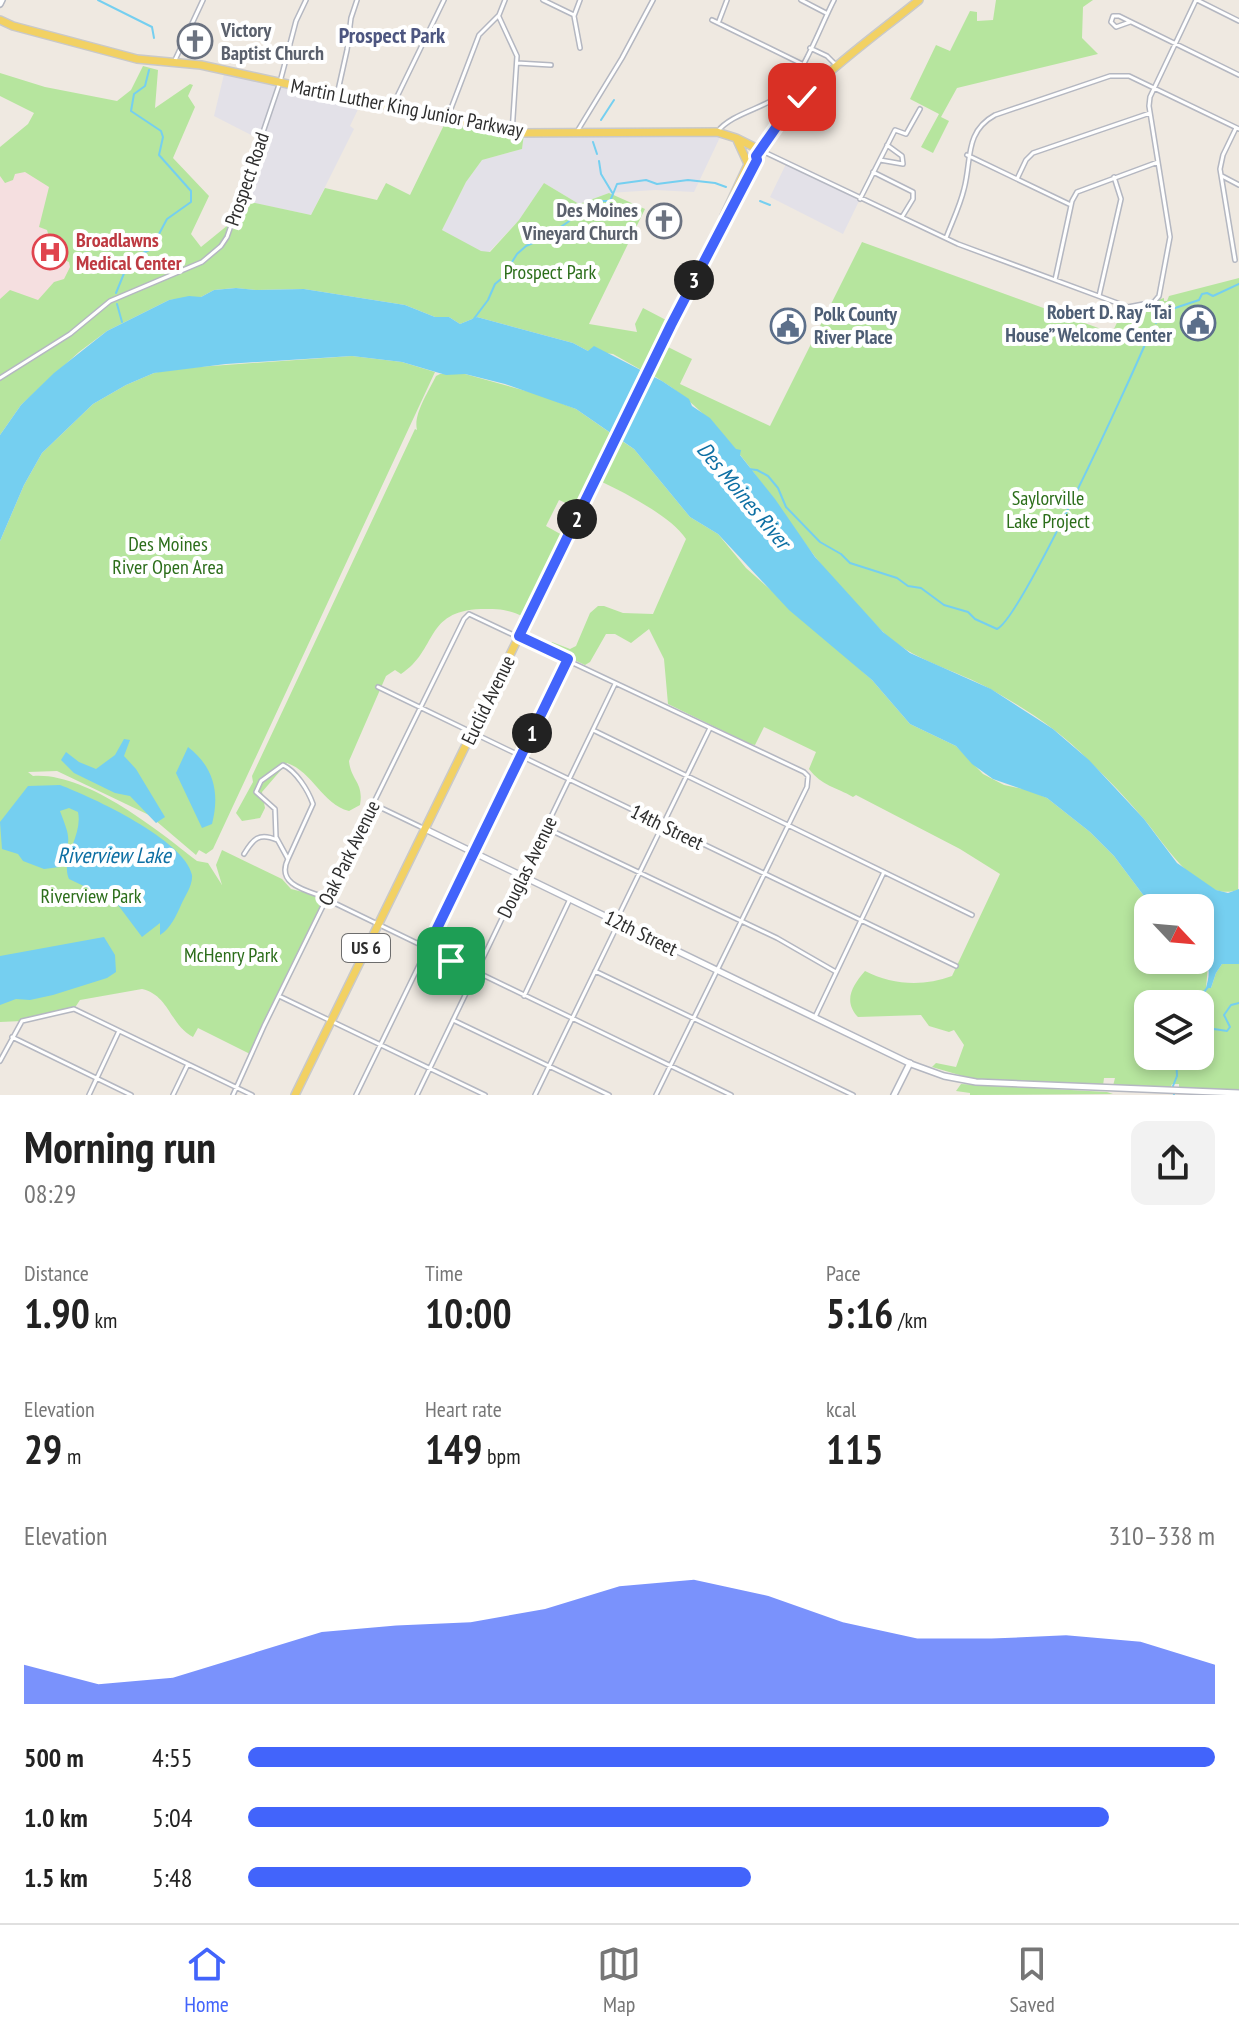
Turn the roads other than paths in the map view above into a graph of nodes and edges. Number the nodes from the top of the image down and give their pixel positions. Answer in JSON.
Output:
{"nodes":[{"id":1,"x":203,"y":0,"type":"edge"},
{"id":2,"x":306,"y":0,"type":"edge"},
{"id":3,"x":357,"y":0,"type":"edge"},
{"id":4,"x":444,"y":0,"type":"edge"},
{"id":5,"x":505,"y":0,"type":"edge"},
{"id":6,"x":543,"y":0,"type":"edge"},
{"id":7,"x":580,"y":0,"type":"edge"},
{"id":8,"x":653,"y":0,"type":"edge"},
{"id":9,"x":727,"y":0,"type":"edge"},
{"id":10,"x":801,"y":0,"type":"edge"},
{"id":11,"x":834,"y":0,"type":"edge"},
{"id":12,"x":919,"y":0,"type":"edge"},
{"id":13,"x":1196,"y":0,"type":"edge"},
{"id":14,"x":827,"y":13,"type":"junction"},
{"id":15,"x":499,"y":15,"type":"junction"},
{"id":16,"x":574,"y":15,"type":"junction"},
{"id":17,"x":712,"y":20,"type":"dead end"},
{"id":18,"x":1239,"y":21,"type":"edge"},
{"id":19,"x":1130,"y":22,"type":"dead end"},
{"id":20,"x":0,"y":23,"type":"edge"},
{"id":21,"x":721,"y":24,"type":"junction"},
{"id":22,"x":1175,"y":43,"type":"junction"},
{"id":23,"x":580,"y":48,"type":"dead end"},
{"id":24,"x":810,"y":48,"type":"junction"},
{"id":25,"x":173,"y":63,"type":"junction"},
{"id":26,"x":517,"y":63,"type":"junction"},
{"id":27,"x":802,"y":64,"type":"junction"},
{"id":28,"x":551,"y":65,"type":"dead end"},
{"id":29,"x":836,"y":65,"type":"junction"},
{"id":30,"x":1239,"y":75,"type":"edge"},
{"id":31,"x":280,"y":82,"type":"junction"},
{"id":32,"x":1153,"y":88,"type":"junction"},
{"id":33,"x":337,"y":95,"type":"junction"},
{"id":34,"x":392,"y":107,"type":"junction"},
{"id":35,"x":920,"y":109,"type":"dead end"},
{"id":36,"x":1150,"y":113,"type":"junction"},
{"id":37,"x":447,"y":119,"type":"junction"},
{"id":38,"x":1238,"y":128,"type":"edge"},
{"id":39,"x":717,"y":132,"type":"junction"},
{"id":40,"x":512,"y":133,"type":"junction"},
{"id":41,"x":576,"y":133,"type":"junction"},
{"id":42,"x":736,"y":138,"type":"junction"},
{"id":43,"x":887,"y":145,"type":"junction"},
{"id":44,"x":758,"y":153,"type":"junction"},
{"id":45,"x":967,"y":155,"type":"junction"},
{"id":46,"x":880,"y":160,"type":"junction"},
{"id":47,"x":1158,"y":162,"type":"junction"},
{"id":48,"x":748,"y":164,"type":"junction"},
{"id":49,"x":873,"y":172,"type":"junction"},
{"id":50,"x":1222,"y":176,"type":"junction"},
{"id":51,"x":1114,"y":177,"type":"junction"},
{"id":52,"x":1017,"y":179,"type":"junction"},
{"id":53,"x":1239,"y":185,"type":"edge"},
{"id":54,"x":860,"y":199,"type":"junction"},
{"id":55,"x":1071,"y":205,"type":"junction"},
{"id":56,"x":902,"y":218,"type":"junction"},
{"id":57,"x":725,"y":219,"type":"junction"},
{"id":58,"x":946,"y":238,"type":"junction"},
{"id":59,"x":1235,"y":260,"type":"dead end"},
{"id":60,"x":1055,"y":280,"type":"junction"},
{"id":61,"x":1099,"y":296,"type":"junction"},
{"id":62,"x":0,"y":378,"type":"edge"},
{"id":63,"x":519,"y":636,"type":"junction"},
{"id":64,"x":568,"y":659,"type":"junction"},
{"id":65,"x":616,"y":683,"type":"junction"},
{"id":66,"x":378,"y":687,"type":"dead end"},
{"id":67,"x":421,"y":708,"type":"junction"},
{"id":68,"x":710,"y":728,"type":"junction"},
{"id":69,"x":593,"y":730,"type":"junction"},
{"id":70,"x":472,"y":732,"type":"junction"},
{"id":71,"x":521,"y":756,"type":"junction"},
{"id":72,"x":686,"y":776,"type":"junction"},
{"id":73,"x":569,"y":779,"type":"junction"},
{"id":74,"x":373,"y":804,"type":"junction"},
{"id":75,"x":663,"y":825,"type":"junction"},
{"id":76,"x":788,"y":825,"type":"junction"},
{"id":77,"x":546,"y":828,"type":"junction"},
{"id":78,"x":425,"y":829,"type":"junction"},
{"id":79,"x":277,"y":840,"type":"junction"},
{"id":80,"x":475,"y":852,"type":"junction"},
{"id":81,"x":244,"y":854,"type":"dead end"},
{"id":82,"x":288,"y":859,"type":"junction"},
{"id":83,"x":884,"y":871,"type":"junction"},
{"id":84,"x":639,"y":873,"type":"junction"},
{"id":85,"x":764,"y":873,"type":"junction"},
{"id":86,"x":523,"y":876,"type":"junction"},
{"id":87,"x":326,"y":899,"type":"junction"},
{"id":88,"x":570,"y":899,"type":"junction"},
{"id":89,"x":972,"y":915,"type":"dead end"},
{"id":90,"x":861,"y":920,"type":"junction"},
{"id":91,"x":741,"y":921,"type":"junction"},
{"id":92,"x":618,"y":922,"type":"junction"},
{"id":93,"x":378,"y":925,"type":"junction"},
{"id":94,"x":427,"y":949,"type":"junction"},
{"id":95,"x":956,"y":966,"type":"dead end"},
{"id":96,"x":717,"y":969,"type":"junction"},
{"id":97,"x":595,"y":971,"type":"junction"},
{"id":98,"x":836,"y":972,"type":"junction"},
{"id":99,"x":476,"y":973,"type":"junction"},
{"id":100,"x":279,"y":996,"type":"junction"},
{"id":101,"x":524,"y":996,"type":"junction"},
{"id":102,"x":694,"y":1017,"type":"junction"},
{"id":103,"x":815,"y":1017,"type":"junction"},
{"id":104,"x":572,"y":1019,"type":"junction"},
{"id":105,"x":453,"y":1020,"type":"junction"},
{"id":106,"x":331,"y":1022,"type":"junction"},
{"id":107,"x":119,"y":1031,"type":"junction"},
{"id":108,"x":12,"y":1037,"type":"junction"},
{"id":109,"x":380,"y":1045,"type":"junction"},
{"id":110,"x":0,"y":1061,"type":"edge"},
{"id":111,"x":910,"y":1063,"type":"junction"},
{"id":112,"x":188,"y":1064,"type":"junction"},
{"id":113,"x":549,"y":1066,"type":"junction"},
{"id":114,"x":670,"y":1066,"type":"junction"},
{"id":115,"x":429,"y":1069,"type":"junction"},
{"id":116,"x":97,"y":1078,"type":"junction"},
{"id":117,"x":236,"y":1088,"type":"junction"},
{"id":118,"x":1239,"y":1093,"type":"edge"},
{"id":119,"x":89,"y":1095,"type":"edge"},
{"id":120,"x":131,"y":1095,"type":"edge"},
{"id":121,"x":173,"y":1095,"type":"edge"},
{"id":122,"x":233,"y":1095,"type":"edge"},
{"id":123,"x":252,"y":1095,"type":"edge"},
{"id":124,"x":295,"y":1095,"type":"edge"},
{"id":125,"x":356,"y":1095,"type":"edge"},
{"id":126,"x":417,"y":1095,"type":"edge"},
{"id":127,"x":485,"y":1095,"type":"edge"},
{"id":128,"x":535,"y":1095,"type":"edge"},
{"id":129,"x":609,"y":1095,"type":"edge"},
{"id":130,"x":656,"y":1095,"type":"edge"},
{"id":131,"x":731,"y":1095,"type":"edge"},
{"id":132,"x":853,"y":1095,"type":"edge"},
{"id":133,"x":894,"y":1095,"type":"edge"}],
"edges":[{"from":1,"to":25,"type":"street"},
{"from":2,"to":31,"type":"street","name":"Prospect Road"},
{"from":3,"to":33,"type":"street"},
{"from":4,"to":34,"type":"street"},
{"from":5,"to":15,"type":"street"},
{"from":6,"to":16,"type":"street"},
{"from":7,"to":16,"type":"street"},
{"from":8,"to":41,"type":"street"},
{"from":9,"to":21,"type":"street"},
{"from":10,"to":14,"type":"street"},
{"from":11,"to":14,"type":"street"},
{"from":12,"to":29,"type":"main road","number":"US 6"},
{"from":13,"to":18,"type":"street"},
{"from":13,"to":22,"type":"street"},
{"from":14,"to":24,"type":"street"},
{"from":15,"to":26,"type":"street"},
{"from":15,"to":37,"type":"street"},
{"from":16,"to":23,"type":"street"},
{"from":17,"to":21,"type":"street"},
{"from":19,"to":22,"type":"street"},
{"from":20,"to":25,"type":"main road","name":"Martin Luther King Junior Parkway"},
{"from":21,"to":27,"type":"street"},
{"from":22,"to":30,"type":"street"},
{"from":22,"to":32,"type":"street"},
{"from":24,"to":27,"type":"street"},
{"from":24,"to":29,"type":"street"},
{"from":25,"to":31,"type":"main road","name":"Martin Luther King Junior Parkway"},
{"from":26,"to":28,"type":"street"},
{"from":26,"to":40,"type":"street"},
{"from":27,"to":39,"type":"street"},
{"from":29,"to":44,"type":"main road","number":"US 6"},
{"from":31,"to":33,"type":"main road","name":"Martin Luther King Junior Parkway"},
{"from":31,"to":62,"type":"street","name":"Prospect Road"},
{"from":32,"to":36,"type":"street"},
{"from":32,"to":38,"type":"street"},
{"from":32,"to":45,"type":"street"},
{"from":33,"to":34,"type":"main road","name":"Martin Luther King Junior Parkway"},
{"from":34,"to":37,"type":"main road","name":"Martin Luther King Junior Parkway"},
{"from":35,"to":43,"type":"street"},
{"from":36,"to":47,"type":"street"},
{"from":36,"to":52,"type":"street"},
{"from":37,"to":40,"type":"main road","name":"Martin Luther King Junior Parkway"},
{"from":38,"to":50,"type":"street"},
{"from":39,"to":41,"type":"main road","name":"Martin Luther King Junior Parkway"},
{"from":39,"to":42,"type":"main road","name":"Martin Luther King Junior Parkway"},
{"from":40,"to":41,"type":"main road","name":"Martin Luther King Junior Parkway"},
{"from":42,"to":44,"type":"main road","name":"Martin Luther King Junior Parkway"},
{"from":42,"to":48,"type":"main road"},
{"from":43,"to":46,"type":"street"},
{"from":43,"to":46,"type":"street"},
{"from":44,"to":48,"type":"main road","name":"Euclid Avenue","number":"US 6"},
{"from":44,"to":54,"type":"street","name":"Martin Luther King Junior Parkway"},
{"from":44,"to":57,"type":"main road","name":"Euclid Avenue","number":"US 6"},
{"from":45,"to":52,"type":"street"},
{"from":45,"to":58,"type":"street"},
{"from":46,"to":49,"type":"street"},
{"from":47,"to":51,"type":"street"},
{"from":47,"to":61,"type":"street","name":"Martin Luther King Junior Parkway"},
{"from":48,"to":57,"type":"main road","name":"Euclid Avenue","number":"US 6"},
{"from":49,"to":54,"type":"street"},
{"from":49,"to":56,"type":"street"},
{"from":50,"to":53,"type":"street"},
{"from":50,"to":59,"type":"street"},
{"from":51,"to":55,"type":"street"},
{"from":51,"to":61,"type":"street"},
{"from":52,"to":55,"type":"street"},
{"from":54,"to":56,"type":"street","name":"Martin Luther King Junior Parkway"},
{"from":55,"to":60,"type":"street"},
{"from":56,"to":58,"type":"street","name":"Martin Luther King Junior Parkway"},
{"from":57,"to":63,"type":"main road","name":"Euclid Avenue","number":"US 6"},
{"from":58,"to":60,"type":"street","name":"Martin Luther King Junior Parkway"},
{"from":60,"to":61,"type":"street","name":"Martin Luther King Junior Parkway"},
{"from":63,"to":64,"type":"street"},
{"from":63,"to":67,"type":"street","name":"Oak Park Avenue"},
{"from":63,"to":70,"type":"main road","name":"Euclid Avenue","number":"US 6"},
{"from":64,"to":65,"type":"street"},
{"from":64,"to":71,"type":"street"},
{"from":65,"to":68,"type":"street"},
{"from":65,"to":69,"type":"street","name":"Douglas Avenue"},
{"from":66,"to":67,"type":"street","name":"14th Street"},
{"from":67,"to":70,"type":"street","name":"14th Street"},
{"from":67,"to":74,"type":"street","name":"Oak Park Avenue"},
{"from":68,"to":72,"type":"street"},
{"from":68,"to":76,"type":"street"},
{"from":69,"to":72,"type":"street"},
{"from":69,"to":73,"type":"street","name":"Douglas Avenue"},
{"from":70,"to":71,"type":"street","name":"14th Street"},
{"from":70,"to":78,"type":"main road","name":"Euclid Avenue","number":"US 6"},
{"from":71,"to":73,"type":"street","name":"14th Street"},
{"from":71,"to":80,"type":"street"},
{"from":72,"to":75,"type":"street"},
{"from":72,"to":76,"type":"street"},
{"from":73,"to":75,"type":"street","name":"14th Street"},
{"from":73,"to":77,"type":"street","name":"Douglas Avenue"},
{"from":74,"to":78,"type":"street","name":"12th Street"},
{"from":74,"to":87,"type":"street","name":"Oak Park Avenue"},
{"from":75,"to":84,"type":"street"},
{"from":75,"to":85,"type":"street","name":"14th Street"},
{"from":76,"to":83,"type":"street"},
{"from":76,"to":85,"type":"street"},
{"from":77,"to":84,"type":"street"},
{"from":77,"to":86,"type":"street","name":"Douglas Avenue"},
{"from":78,"to":80,"type":"main road","name":"12th Street"},
{"from":78,"to":93,"type":"main road","name":"Euclid Avenue","number":"US 6"},
{"from":79,"to":81,"type":"street"},
{"from":79,"to":82,"type":"street"},
{"from":79,"to":82,"type":"street"},
{"from":80,"to":86,"type":"main road","name":"12th Street"},
{"from":80,"to":94,"type":"street"},
{"from":82,"to":87,"type":"street"},
{"from":83,"to":89,"type":"street"},
{"from":83,"to":90,"type":"street"},
{"from":84,"to":91,"type":"street"},
{"from":84,"to":92,"type":"street"},
{"from":85,"to":90,"type":"street","name":"14th Street"},
{"from":85,"to":91,"type":"street"},
{"from":86,"to":88,"type":"main road","name":"12th Street"},
{"from":86,"to":99,"type":"street","name":"Douglas Avenue"},
{"from":87,"to":93,"type":"street"},
{"from":87,"to":100,"type":"street","name":"Oak Park Avenue"},
{"from":88,"to":92,"type":"main road","name":"12th Street"},
{"from":88,"to":101,"type":"street"},
{"from":90,"to":95,"type":"street","name":"14th Street"},
{"from":90,"to":98,"type":"street"},
{"from":91,"to":96,"type":"street"},
{"from":91,"to":98,"type":"street"},
{"from":92,"to":96,"type":"main road","name":"12th Street"},
{"from":92,"to":97,"type":"street"},
{"from":93,"to":94,"type":"street"},
{"from":93,"to":106,"type":"main road","name":"Euclid Avenue","number":"US 6"},
{"from":94,"to":99,"type":"street"},
{"from":94,"to":109,"type":"street"},
{"from":96,"to":102,"type":"street"},
{"from":96,"to":103,"type":"main road","name":"12th Street"},
{"from":97,"to":102,"type":"street"},
{"from":97,"to":104,"type":"street"},
{"from":98,"to":103,"type":"street"},
{"from":99,"to":101,"type":"street"},
{"from":99,"to":105,"type":"street","name":"Douglas Avenue"},
{"from":100,"to":106,"type":"street"},
{"from":100,"to":117,"type":"street","name":"Oak Park Avenue"},
{"from":101,"to":104,"type":"street"},
{"from":102,"to":114,"type":"street"},
{"from":102,"to":132,"type":"street"},
{"from":103,"to":111,"type":"main road","name":"12th Street"},
{"from":104,"to":113,"type":"street"},
{"from":104,"to":114,"type":"street"},
{"from":105,"to":113,"type":"street"},
{"from":105,"to":115,"type":"street","name":"Douglas Avenue"},
{"from":106,"to":109,"type":"street"},
{"from":106,"to":124,"type":"main road","name":"Euclid Avenue","number":"US 6"},
{"from":107,"to":108,"type":"street"},
{"from":107,"to":112,"type":"street"},
{"from":107,"to":116,"type":"street"},
{"from":108,"to":110,"type":"street"},
{"from":108,"to":116,"type":"street"},
{"from":109,"to":115,"type":"street"},
{"from":109,"to":125,"type":"street"},
{"from":111,"to":118,"type":"main road","name":"12th Street"},
{"from":111,"to":133,"type":"main road"},
{"from":112,"to":117,"type":"street"},
{"from":112,"to":121,"type":"street"},
{"from":113,"to":128,"type":"street"},
{"from":113,"to":129,"type":"street"},
{"from":114,"to":130,"type":"street"},
{"from":114,"to":131,"type":"street"},
{"from":115,"to":126,"type":"street","name":"Douglas Avenue"},
{"from":115,"to":127,"type":"street"},
{"from":116,"to":119,"type":"street"},
{"from":116,"to":120,"type":"street"},
{"from":117,"to":122,"type":"street","name":"Oak Park Avenue"},
{"from":117,"to":123,"type":"street"}]}
